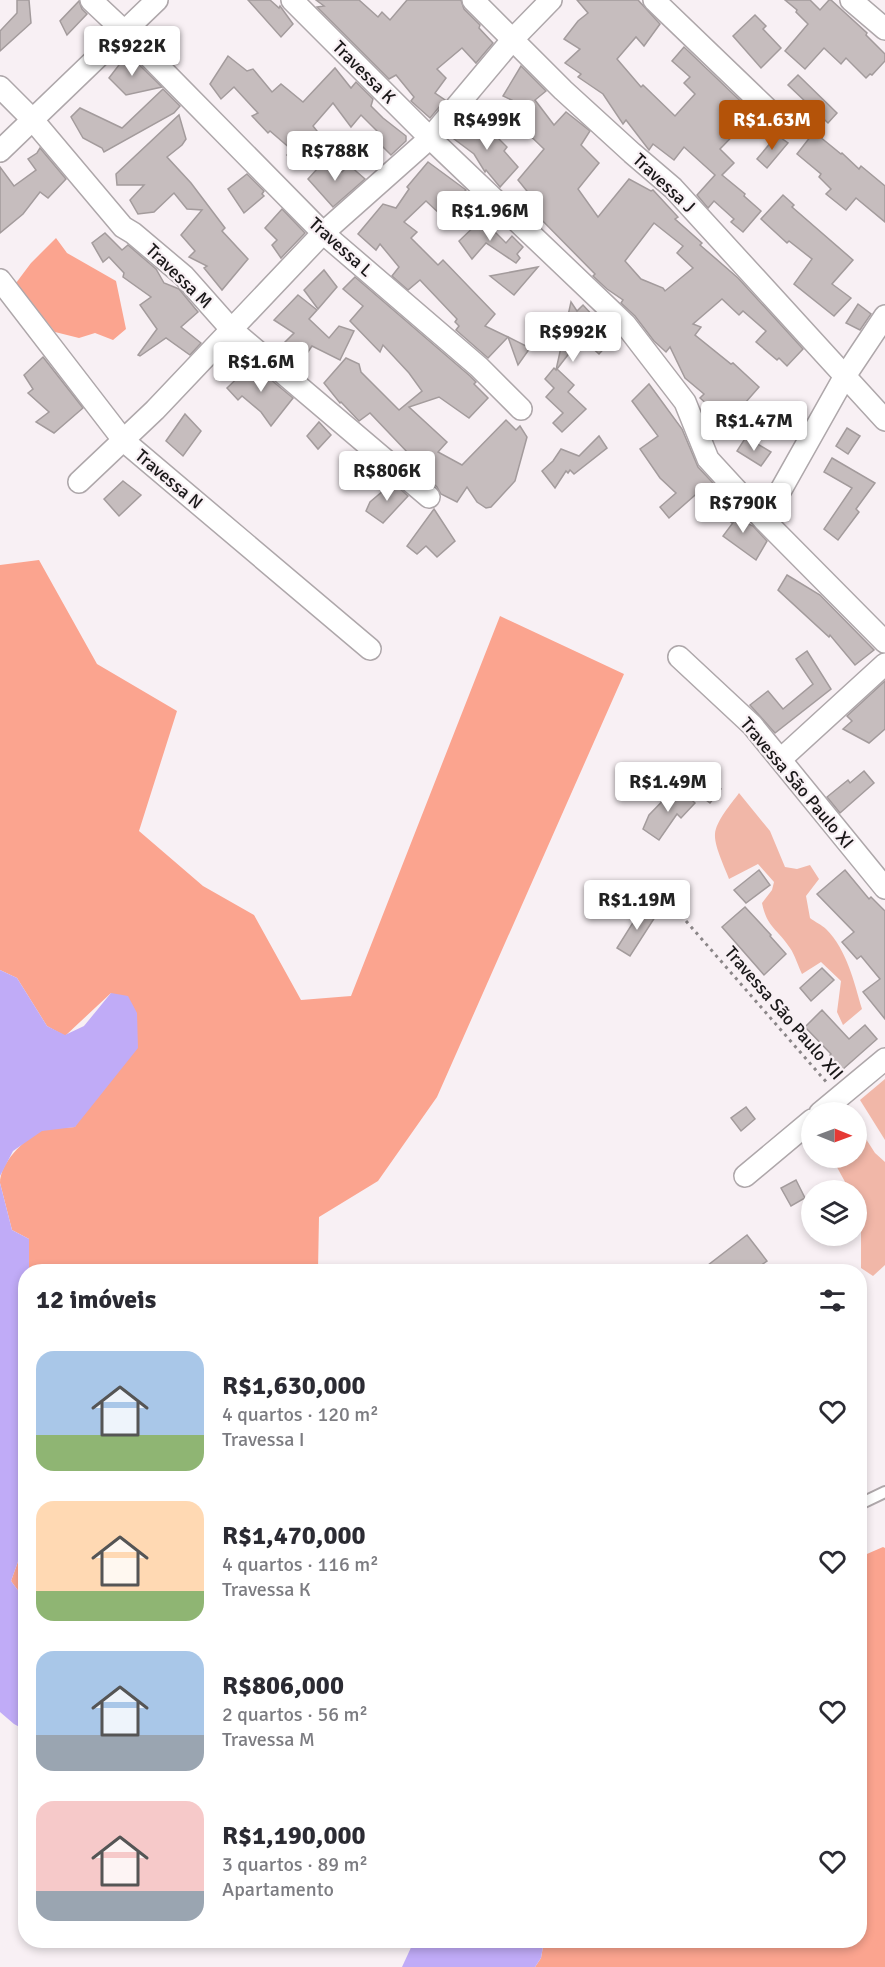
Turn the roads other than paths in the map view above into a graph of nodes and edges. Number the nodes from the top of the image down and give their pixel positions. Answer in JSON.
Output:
{"nodes":[{"id":1,"x":91,"y":0,"type":"edge"},
{"id":2,"x":158,"y":0,"type":"edge"},
{"id":3,"x":292,"y":0,"type":"edge"},
{"id":4,"x":473,"y":0,"type":"edge"},
{"id":5,"x":551,"y":0,"type":"edge"},
{"id":6,"x":654,"y":0,"type":"edge"},
{"id":7,"x":851,"y":0,"type":"edge"},
{"id":8,"x":885,"y":29,"type":"edge"},
{"id":9,"x":125,"y":32,"type":"junction"},
{"id":10,"x":513,"y":39,"type":"junction"},
{"id":11,"x":0,"y":87,"type":"edge"},
{"id":12,"x":32,"y":119,"type":"junction"},
{"id":13,"x":783,"y":124,"type":"dead end"},
{"id":14,"x":430,"y":138,"type":"junction"},
{"id":15,"x":0,"y":151,"type":"edge"},
{"id":16,"x":323,"y":233,"type":"junction"},
{"id":17,"x":0,"y":280,"type":"edge"},
{"id":18,"x":885,"y":316,"type":"edge"},
{"id":19,"x":231,"y":329,"type":"junction"},
{"id":20,"x":845,"y":376,"type":"junction"},
{"id":21,"x":521,"y":409,"type":"dead end"},
{"id":22,"x":885,"y":420,"type":"edge"},
{"id":23,"x":124,"y":441,"type":"junction"},
{"id":24,"x":79,"y":482,"type":"dead end"},
{"id":25,"x":429,"y":496,"type":"dead end"},
{"id":26,"x":764,"y":520,"type":"junction"},
{"id":27,"x":885,"y":642,"type":"edge"},
{"id":28,"x":370,"y":649,"type":"dead end"},
{"id":29,"x":679,"y":657,"type":"dead end"},
{"id":30,"x":885,"y":664,"type":"edge"},
{"id":31,"x":781,"y":759,"type":"junction"},
{"id":32,"x":885,"y":888,"type":"edge"},
{"id":33,"x":885,"y":1059,"type":"edge"},
{"id":34,"x":833,"y":1102,"type":"edge"},
{"id":35,"x":801,"y":1129,"type":"edge"},
{"id":36,"x":745,"y":1176,"type":"dead end"},
{"id":37,"x":885,"y":1492,"type":"edge"},
{"id":38,"x":867,"y":1501,"type":"edge"}],
"edges":[{"from":1,"to":9,"type":"street","name":"Travessa L"},
{"from":2,"to":9,"type":"street"},
{"from":3,"to":14,"type":"street","name":"Travessa K"},
{"from":4,"to":10,"type":"street","name":"Travessa J"},
{"from":5,"to":10,"type":"street"},
{"from":6,"to":13,"type":"street"},
{"from":7,"to":8,"type":"street"},
{"from":9,"to":12,"type":"street"},
{"from":9,"to":16,"type":"street","name":"Travessa L"},
{"from":10,"to":14,"type":"street"},
{"from":10,"to":20,"type":"street","name":"Travessa J"},
{"from":11,"to":12,"type":"street","name":"Travessa M"},
{"from":12,"to":15,"type":"street"},
{"from":12,"to":19,"type":"street","name":"Travessa M"},
{"from":14,"to":16,"type":"street"},
{"from":14,"to":26,"type":"street","name":"Travessa K"},
{"from":16,"to":19,"type":"street"},
{"from":16,"to":21,"type":"street","name":"Travessa L"},
{"from":17,"to":23,"type":"street","name":"Travessa N"},
{"from":18,"to":20,"type":"street"},
{"from":19,"to":23,"type":"street"},
{"from":19,"to":25,"type":"street","name":"Travessa M"},
{"from":20,"to":22,"type":"street","name":"Travessa J"},
{"from":20,"to":26,"type":"street"},
{"from":23,"to":24,"type":"street"},
{"from":23,"to":28,"type":"street","name":"Travessa N"},
{"from":26,"to":27,"type":"street","name":"Travessa K"},
{"from":29,"to":31,"type":"street","name":"Travessa São Paulo XI"},
{"from":30,"to":31,"type":"street"},
{"from":31,"to":32,"type":"street","name":"Travessa São Paulo XI"},
{"from":33,"to":34,"type":"street"},
{"from":35,"to":36,"type":"street"},
{"from":37,"to":38,"type":"lane"}]}
